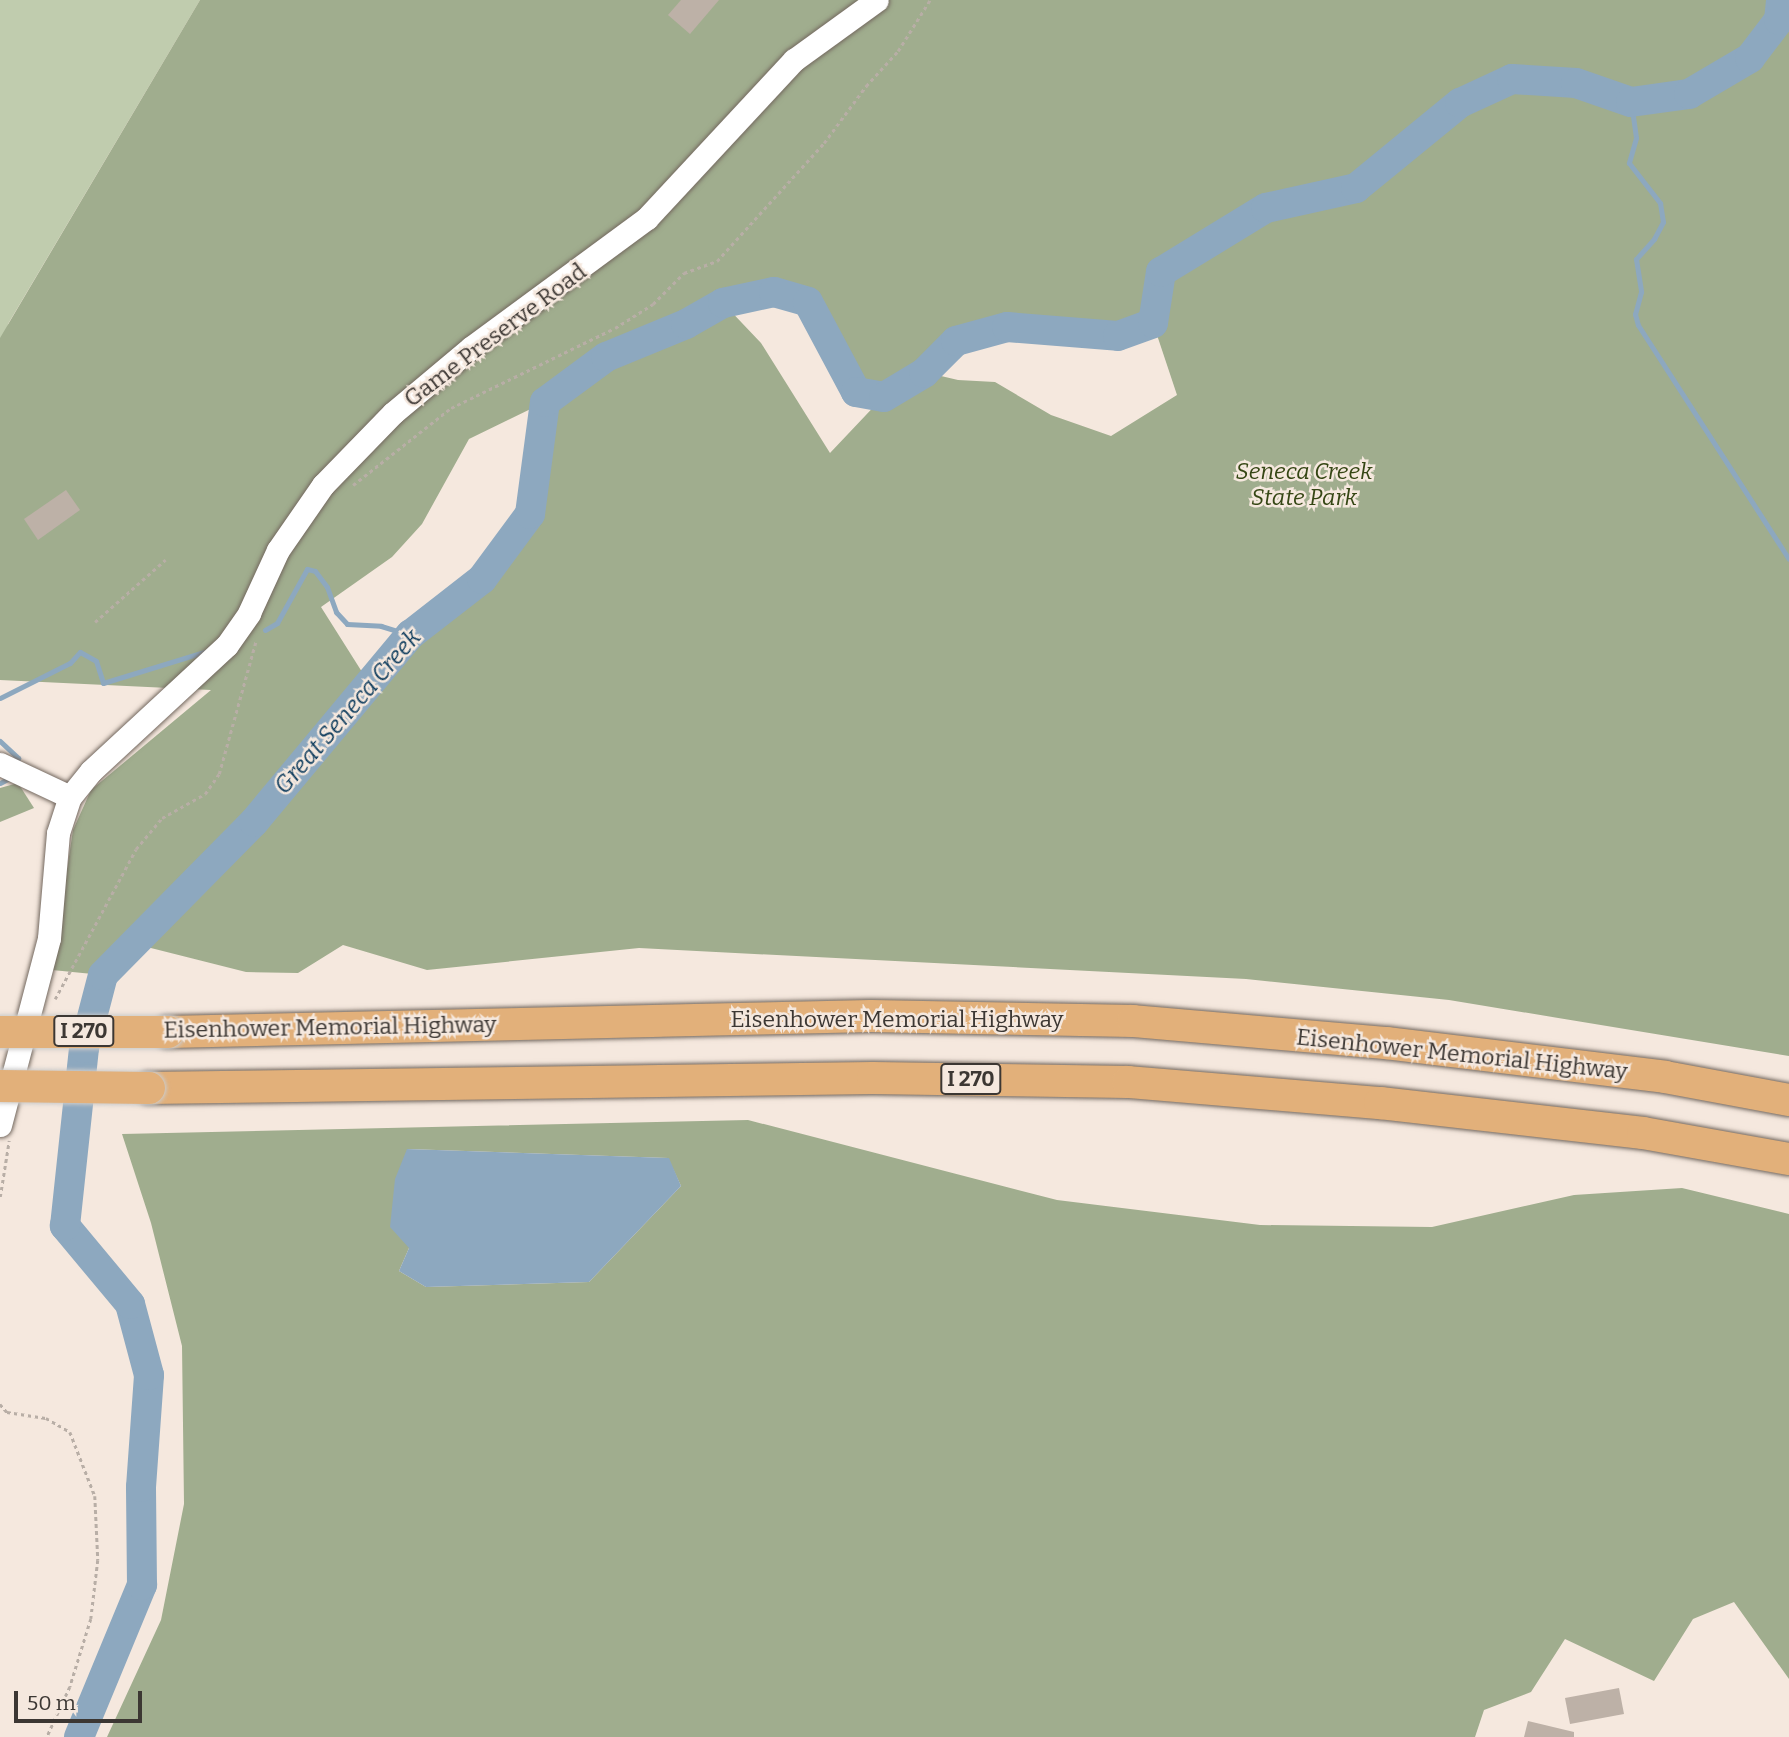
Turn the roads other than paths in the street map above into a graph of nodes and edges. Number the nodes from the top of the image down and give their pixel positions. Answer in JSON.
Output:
{"nodes":[{"id":1,"x":877,"y":0,"type":"edge"},
{"id":2,"x":3,"y":764,"type":"edge"},
{"id":3,"x":70,"y":797,"type":"junction"},
{"id":4,"x":0,"y":1032,"type":"edge"},
{"id":5,"x":0,"y":1086,"type":"edge"},
{"id":6,"x":1789,"y":1100,"type":"edge"},
{"id":7,"x":5,"y":1130,"type":"edge"},
{"id":8,"x":1789,"y":1159,"type":"edge"}],
"edges":[{"from":1,"to":3,"type":"street","name":"Game Preserve Road"},
{"from":2,"to":3,"type":"street"},
{"from":3,"to":7,"type":"street","name":"Game Preserve Road"},
{"from":4,"to":6,"type":"highway","name":"Eisenhower Memorial Highway","number":"I 270","bridge":true},
{"from":5,"to":8,"type":"highway","number":"I 270","bridge":true}]}
